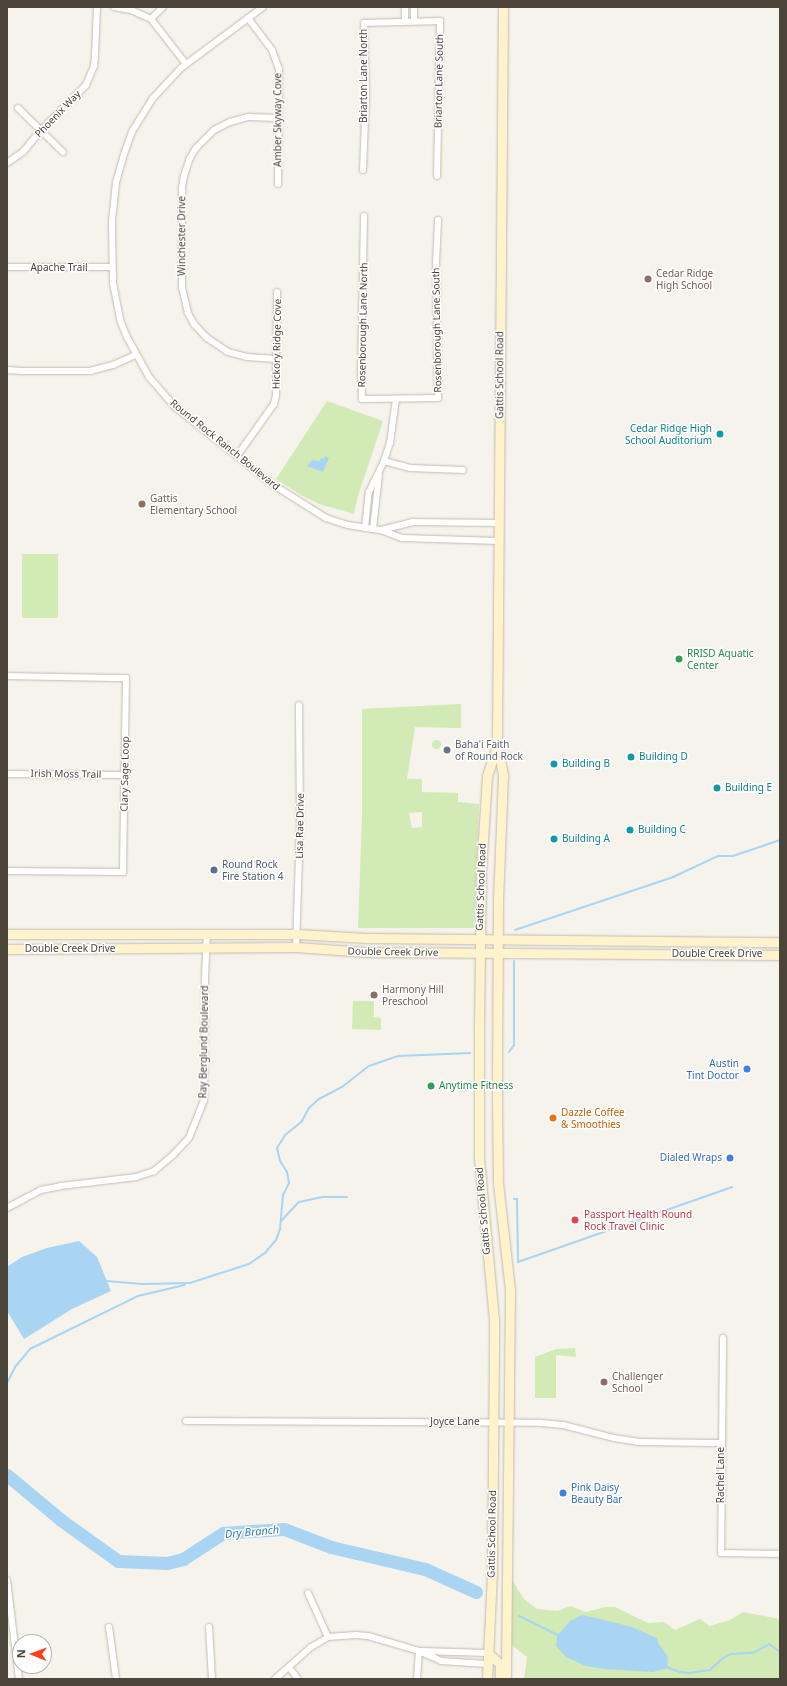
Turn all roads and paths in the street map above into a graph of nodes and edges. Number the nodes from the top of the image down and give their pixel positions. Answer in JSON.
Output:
{"nodes":[{"id":1,"x":97,"y":7,"type":"edge"},
{"id":2,"x":114,"y":7,"type":"edge"},
{"id":3,"x":164,"y":7,"type":"edge"},
{"id":4,"x":263,"y":7,"type":"edge"},
{"id":5,"x":405,"y":7,"type":"edge"},
{"id":6,"x":414,"y":7,"type":"edge"},
{"id":7,"x":503,"y":7,"type":"edge"},
{"id":8,"x":248,"y":18,"type":"junction"},
{"id":9,"x":151,"y":19,"type":"junction"},
{"id":10,"x":405,"y":21,"type":"junction"},
{"id":11,"x":414,"y":21,"type":"junction"},
{"id":12,"x":186,"y":64,"type":"junction"},
{"id":13,"x":18,"y":108,"type":"dead end"},
{"id":14,"x":278,"y":118,"type":"junction"},
{"id":15,"x":40,"y":131,"type":"junction"},
{"id":16,"x":63,"y":152,"type":"dead end"},
{"id":17,"x":7,"y":163,"type":"edge"},
{"id":18,"x":363,"y":170,"type":"dead end"},
{"id":19,"x":437,"y":176,"type":"dead end"},
{"id":20,"x":278,"y":184,"type":"dead end"},
{"id":21,"x":364,"y":216,"type":"dead end"},
{"id":22,"x":438,"y":220,"type":"dead end"},
{"id":23,"x":7,"y":267,"type":"edge"},
{"id":24,"x":111,"y":267,"type":"junction"},
{"id":25,"x":278,"y":292,"type":"dead end"},
{"id":26,"x":135,"y":354,"type":"junction"},
{"id":27,"x":276,"y":359,"type":"junction"},
{"id":28,"x":7,"y":370,"type":"edge"},
{"id":29,"x":396,"y":399,"type":"junction"},
{"id":30,"x":237,"y":456,"type":"junction"},
{"id":31,"x":384,"y":462,"type":"junction"},
{"id":32,"x":463,"y":470,"type":"dead end"},
{"id":33,"x":379,"y":472,"type":"junction"},
{"id":34,"x":499,"y":523,"type":"junction"},
{"id":35,"x":366,"y":528,"type":"junction"},
{"id":36,"x":373,"y":529,"type":"junction"},
{"id":37,"x":381,"y":530,"type":"junction"},
{"id":38,"x":499,"y":541,"type":"junction"},
{"id":39,"x":7,"y":676,"type":"edge"},
{"id":40,"x":299,"y":705,"type":"dead end"},
{"id":41,"x":497,"y":744,"type":"junction"},
{"id":42,"x":7,"y":774,"type":"edge"},
{"id":43,"x":125,"y":775,"type":"junction"},
{"id":44,"x":7,"y":872,"type":"edge"},
{"id":45,"x":207,"y":933,"type":"junction"},
{"id":46,"x":7,"y":934,"type":"edge"},
{"id":47,"x":297,"y":934,"type":"junction"},
{"id":48,"x":480,"y":938,"type":"junction"},
{"id":49,"x":498,"y":939,"type":"junction"},
{"id":50,"x":780,"y":942,"type":"edge"},
{"id":51,"x":296,"y":947,"type":"junction"},
{"id":52,"x":206,"y":948,"type":"junction"},
{"id":53,"x":7,"y":949,"type":"edge"},
{"id":54,"x":481,"y":952,"type":"junction"},
{"id":55,"x":498,"y":953,"type":"junction"},
{"id":56,"x":780,"y":955,"type":"edge"},
{"id":57,"x":7,"y":1208,"type":"edge"},
{"id":58,"x":723,"y":1338,"type":"dead end"},
{"id":59,"x":186,"y":1421,"type":"dead end"},
{"id":60,"x":493,"y":1423,"type":"junction"},
{"id":61,"x":509,"y":1423,"type":"junction"},
{"id":62,"x":721,"y":1443,"type":"junction"},
{"id":63,"x":780,"y":1554,"type":"edge"},
{"id":64,"x":7,"y":1580,"type":"edge"},
{"id":65,"x":308,"y":1593,"type":"dead end"},
{"id":66,"x":109,"y":1627,"type":"dead end"},
{"id":67,"x":209,"y":1627,"type":"dead end"},
{"id":68,"x":328,"y":1637,"type":"junction"},
{"id":69,"x":419,"y":1651,"type":"junction"},
{"id":70,"x":488,"y":1653,"type":"junction"},
{"id":71,"x":487,"y":1664,"type":"junction"},
{"id":72,"x":289,"y":1667,"type":"junction"},
{"id":73,"x":19,"y":1679,"type":"edge"},
{"id":74,"x":116,"y":1679,"type":"edge"},
{"id":75,"x":212,"y":1679,"type":"edge"},
{"id":76,"x":275,"y":1679,"type":"edge"},
{"id":77,"x":298,"y":1679,"type":"edge"},
{"id":78,"x":417,"y":1679,"type":"edge"},
{"id":79,"x":487,"y":1679,"type":"edge"},
{"id":80,"x":500,"y":1679,"type":"edge"},
{"id":81,"x":506,"y":1679,"type":"edge"}],
"edges":[{"from":1,"to":15,"type":"street","name":"Phoenix Way"},
{"from":2,"to":9,"type":"street"},
{"from":3,"to":9,"type":"street"},
{"from":4,"to":8,"type":"street","name":"Round Rock Ranch Boulevard"},
{"from":5,"to":10,"type":"street"},
{"from":6,"to":11,"type":"street"},
{"from":7,"to":34,"type":"main road","name":"Gattis School Road"},
{"from":8,"to":12,"type":"street","name":"Round Rock Ranch Boulevard"},
{"from":8,"to":14,"type":"street","name":"Amber Skyway Cove"},
{"from":9,"to":12,"type":"street"},
{"from":10,"to":11,"type":"street","name":"Briarton Lane South"},
{"from":10,"to":18,"type":"street","name":"Briarton Lane North"},
{"from":11,"to":19,"type":"street","name":"Briarton Lane South"},
{"from":12,"to":24,"type":"street","name":"Round Rock Ranch Boulevard"},
{"from":13,"to":15,"type":"street"},
{"from":14,"to":20,"type":"street","name":"Amber Skyway Cove"},
{"from":14,"to":27,"type":"street","name":"Winchester Drive"},
{"from":15,"to":16,"type":"street"},
{"from":15,"to":17,"type":"street","name":"Phoenix Way"},
{"from":21,"to":29,"type":"street","name":"Rosenborough Lane North"},
{"from":22,"to":29,"type":"street","name":"Rosenborough Lane South"},
{"from":23,"to":24,"type":"street","name":"Apache Trail"},
{"from":24,"to":26,"type":"street","name":"Round Rock Ranch Boulevard"},
{"from":25,"to":27,"type":"street","name":"Hickory Ridge Cove"},
{"from":26,"to":28,"type":"street"},
{"from":26,"to":30,"type":"street","name":"Round Rock Ranch Boulevard"},
{"from":27,"to":30,"type":"street","name":"Hickory Ridge Cove"},
{"from":29,"to":31,"type":"street"},
{"from":30,"to":35,"type":"street","name":"Round Rock Ranch Boulevard"},
{"from":31,"to":32,"type":"street"},
{"from":31,"to":33,"type":"street"},
{"from":33,"to":35,"type":"street"},
{"from":33,"to":36,"type":"street"},
{"from":34,"to":37,"type":"street","name":"Round Rock Ranch Boulevard"},
{"from":34,"to":38,"type":"main road","name":"Gattis School Road"},
{"from":35,"to":36,"type":"street","name":"Round Rock Ranch Boulevard"},
{"from":36,"to":37,"type":"street","name":"Round Rock Ranch Boulevard"},
{"from":37,"to":38,"type":"street","name":"Round Rock Ranch Boulevard"},
{"from":38,"to":41,"type":"main road","name":"Gattis School Road"},
{"from":39,"to":43,"type":"street","name":"Clary Sage Loop"},
{"from":40,"to":47,"type":"street","name":"Lisa Rae Drive"},
{"from":41,"to":48,"type":"main road","name":"Gattis School Road"},
{"from":41,"to":49,"type":"main road","name":"Gattis School Road"},
{"from":42,"to":43,"type":"street","name":"Irish Moss Trail"},
{"from":43,"to":44,"type":"street","name":"Clary Sage Loop"},
{"from":45,"to":46,"type":"main road","name":"Double Creek Drive"},
{"from":45,"to":47,"type":"main road","name":"Double Creek Drive"},
{"from":45,"to":52,"type":"street","name":"Ray Berglund Boulevard"},
{"from":47,"to":48,"type":"main road","name":"Double Creek Drive"},
{"from":47,"to":51,"type":"street","name":"Lisa Rae Drive"},
{"from":48,"to":49,"type":"main road","name":"Double Creek Drive"},
{"from":48,"to":54,"type":"main road","name":"Gattis School Road"},
{"from":49,"to":50,"type":"main road","name":"Double Creek Drive"},
{"from":49,"to":55,"type":"main road","name":"Gattis School Road"},
{"from":51,"to":52,"type":"main road","name":"Double Creek Drive"},
{"from":51,"to":54,"type":"main road","name":"Double Creek Drive"},
{"from":52,"to":53,"type":"main road","name":"Double Creek Drive"},
{"from":52,"to":57,"type":"street","name":"Ray Berglund Boulevard"},
{"from":54,"to":55,"type":"main road","name":"Double Creek Drive"},
{"from":54,"to":60,"type":"main road","name":"Gattis School Road"},
{"from":55,"to":56,"type":"main road","name":"Double Creek Drive"},
{"from":55,"to":61,"type":"main road","name":"Gattis School Road"},
{"from":58,"to":62,"type":"street","name":"Rachel Lane"},
{"from":59,"to":60,"type":"street","name":"Joyce Lane"},
{"from":60,"to":61,"type":"street","name":"Joyce Lane"},
{"from":60,"to":70,"type":"main road","name":"Gattis School Road"},
{"from":61,"to":62,"type":"street","name":"Joyce Lane"},
{"from":61,"to":81,"type":"main road","name":"Gattis School Road"},
{"from":62,"to":63,"type":"street","name":"Rachel Lane"},
{"from":64,"to":73,"type":"street"},
{"from":65,"to":68,"type":"street"},
{"from":66,"to":74,"type":"street"},
{"from":67,"to":75,"type":"street"},
{"from":68,"to":69,"type":"street"},
{"from":68,"to":72,"type":"street"},
{"from":69,"to":70,"type":"street"},
{"from":69,"to":71,"type":"street"},
{"from":69,"to":78,"type":"street"},
{"from":70,"to":71,"type":"main road","name":"Gattis School Road"},
{"from":70,"to":80,"type":"main road"},
{"from":71,"to":79,"type":"main road","name":"Gattis School Road"},
{"from":72,"to":76,"type":"street"},
{"from":72,"to":77,"type":"street"}]}
